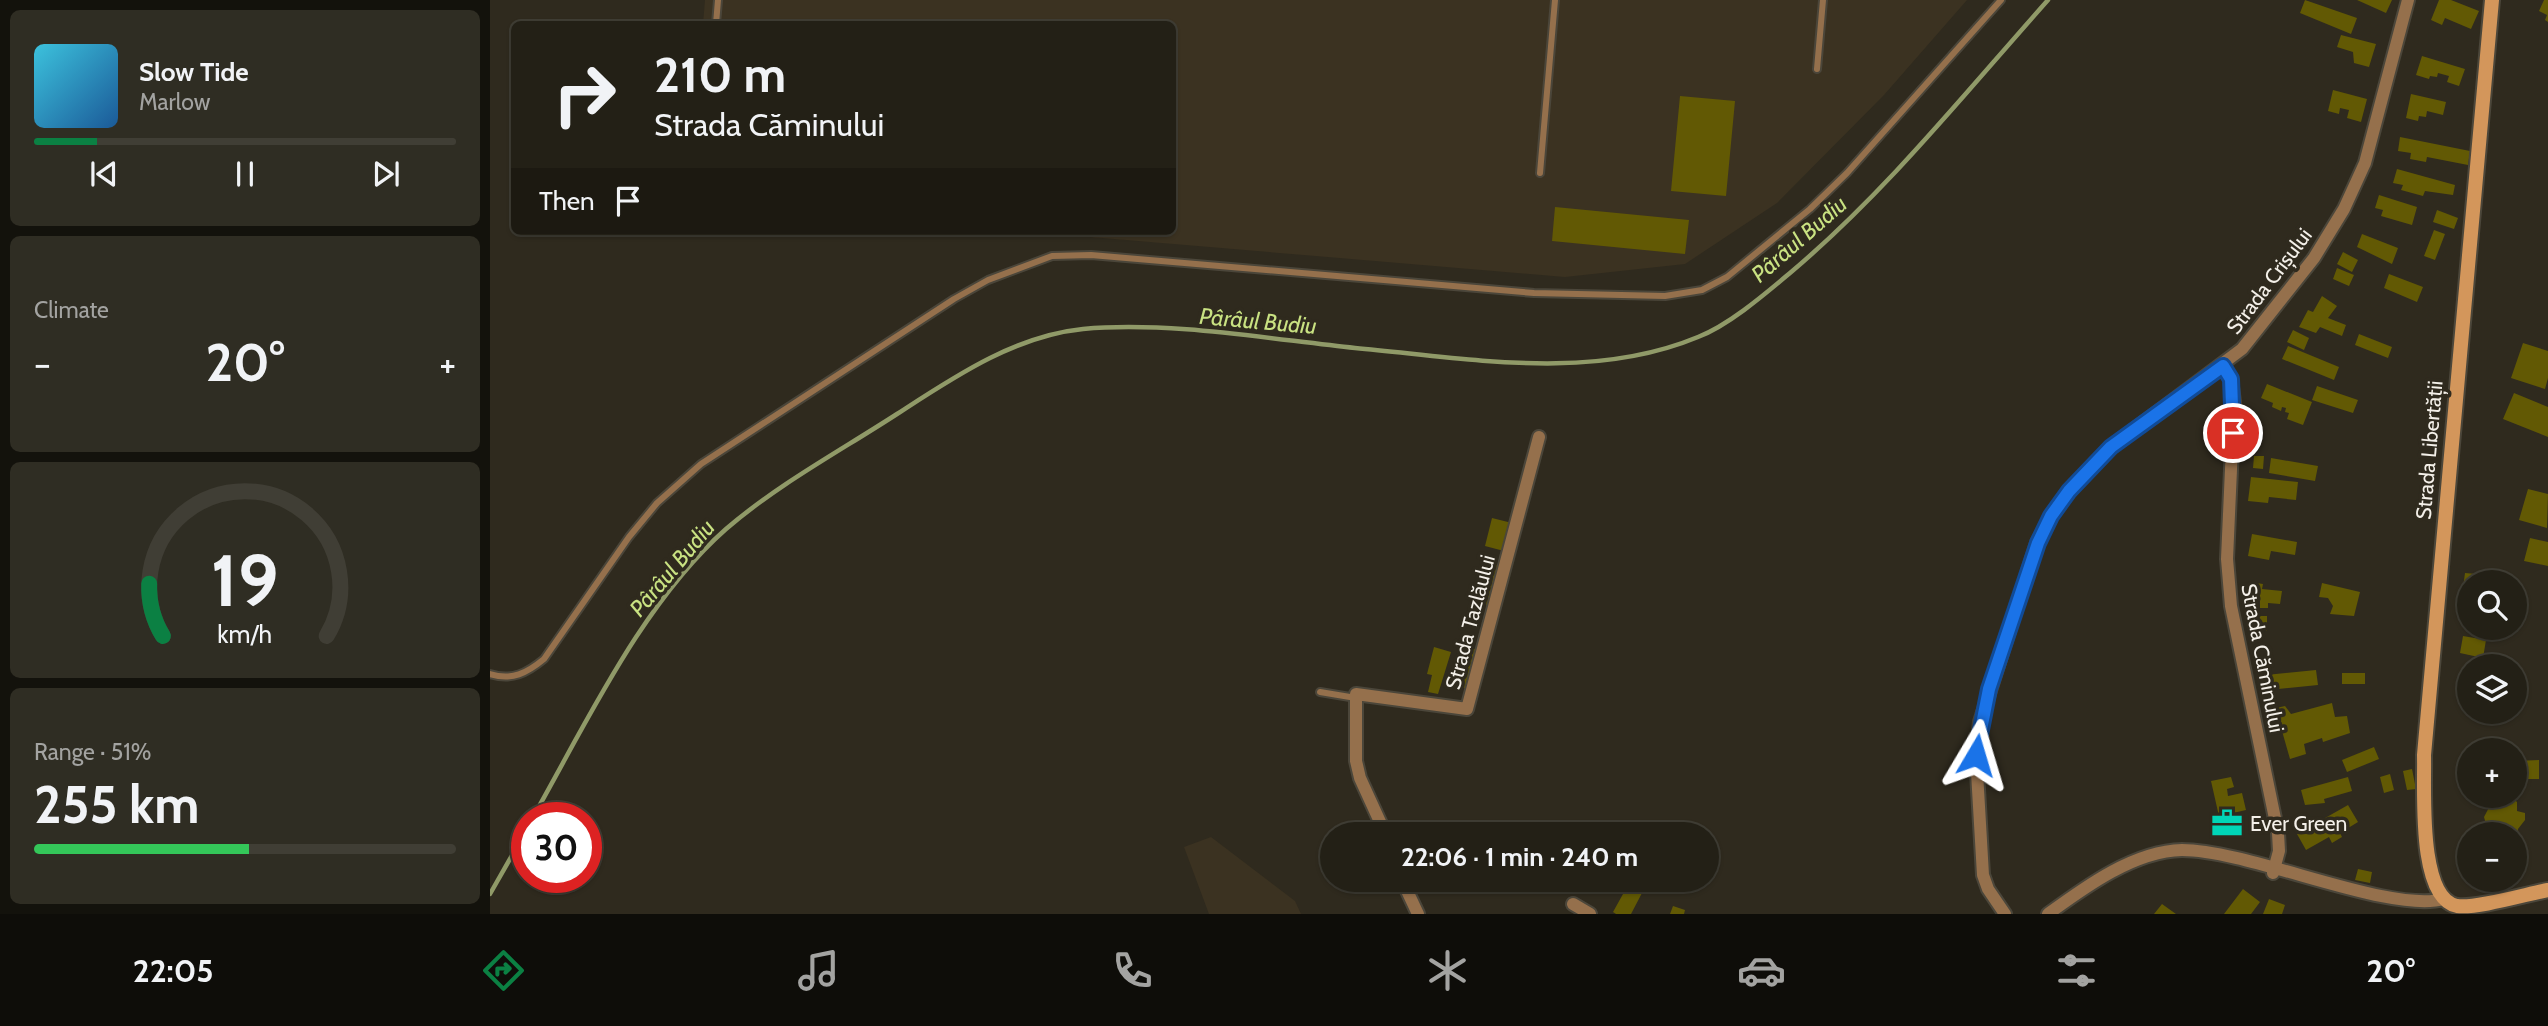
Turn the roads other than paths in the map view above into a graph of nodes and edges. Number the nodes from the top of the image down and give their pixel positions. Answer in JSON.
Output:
{"nodes":[{"id":1,"x":718,"y":0,"type":"edge"},
{"id":2,"x":1555,"y":0,"type":"edge"},
{"id":3,"x":1823,"y":0,"type":"edge"},
{"id":4,"x":2001,"y":0,"type":"edge"},
{"id":5,"x":2408,"y":0,"type":"edge"},
{"id":6,"x":2492,"y":0,"type":"edge"},
{"id":7,"x":716,"y":21,"type":"edge"},
{"id":8,"x":1817,"y":69,"type":"dead end"},
{"id":9,"x":1540,"y":173,"type":"dead end"},
{"id":10,"x":2223,"y":366,"type":"junction"},
{"id":11,"x":1539,"y":437,"type":"dead end"},
{"id":12,"x":490,"y":674,"type":"edge"},
{"id":13,"x":1320,"y":692,"type":"dead end"},
{"id":14,"x":1356,"y":696,"type":"junction"},
{"id":15,"x":1380,"y":822,"type":"edge"},
{"id":16,"x":2273,"y":873,"type":"junction"},
{"id":17,"x":2548,"y":890,"type":"edge"},
{"id":18,"x":1408,"y":892,"type":"edge"},
{"id":19,"x":2444,"y":899,"type":"junction"},
{"id":20,"x":1573,"y":904,"type":"dead end"},
{"id":21,"x":1418,"y":914,"type":"edge"},
{"id":22,"x":1590,"y":914,"type":"edge"},
{"id":23,"x":2005,"y":914,"type":"edge"},
{"id":24,"x":2048,"y":914,"type":"edge"}],
"edges":[{"from":1,"to":7,"type":"lane"},
{"from":2,"to":9,"type":"lane"},
{"from":3,"to":8,"type":"lane"},
{"from":4,"to":12,"type":"lane"},
{"from":5,"to":10,"type":"street","name":"Strada Crișului"},
{"from":6,"to":19,"type":"main road","name":"Strada Libertății"},
{"from":10,"to":16,"type":"street","name":"Strada Căminului"},
{"from":10,"to":23,"type":"street","name":"Strada Crișului"},
{"from":11,"to":14,"type":"street","name":"Strada Tazlăului"},
{"from":13,"to":14,"type":"lane"},
{"from":14,"to":15,"type":"street"},
{"from":16,"to":19,"type":"street"},
{"from":16,"to":24,"type":"street"},
{"from":17,"to":19,"type":"main road"},
{"from":18,"to":21,"type":"street"},
{"from":20,"to":22,"type":"street"}]}
